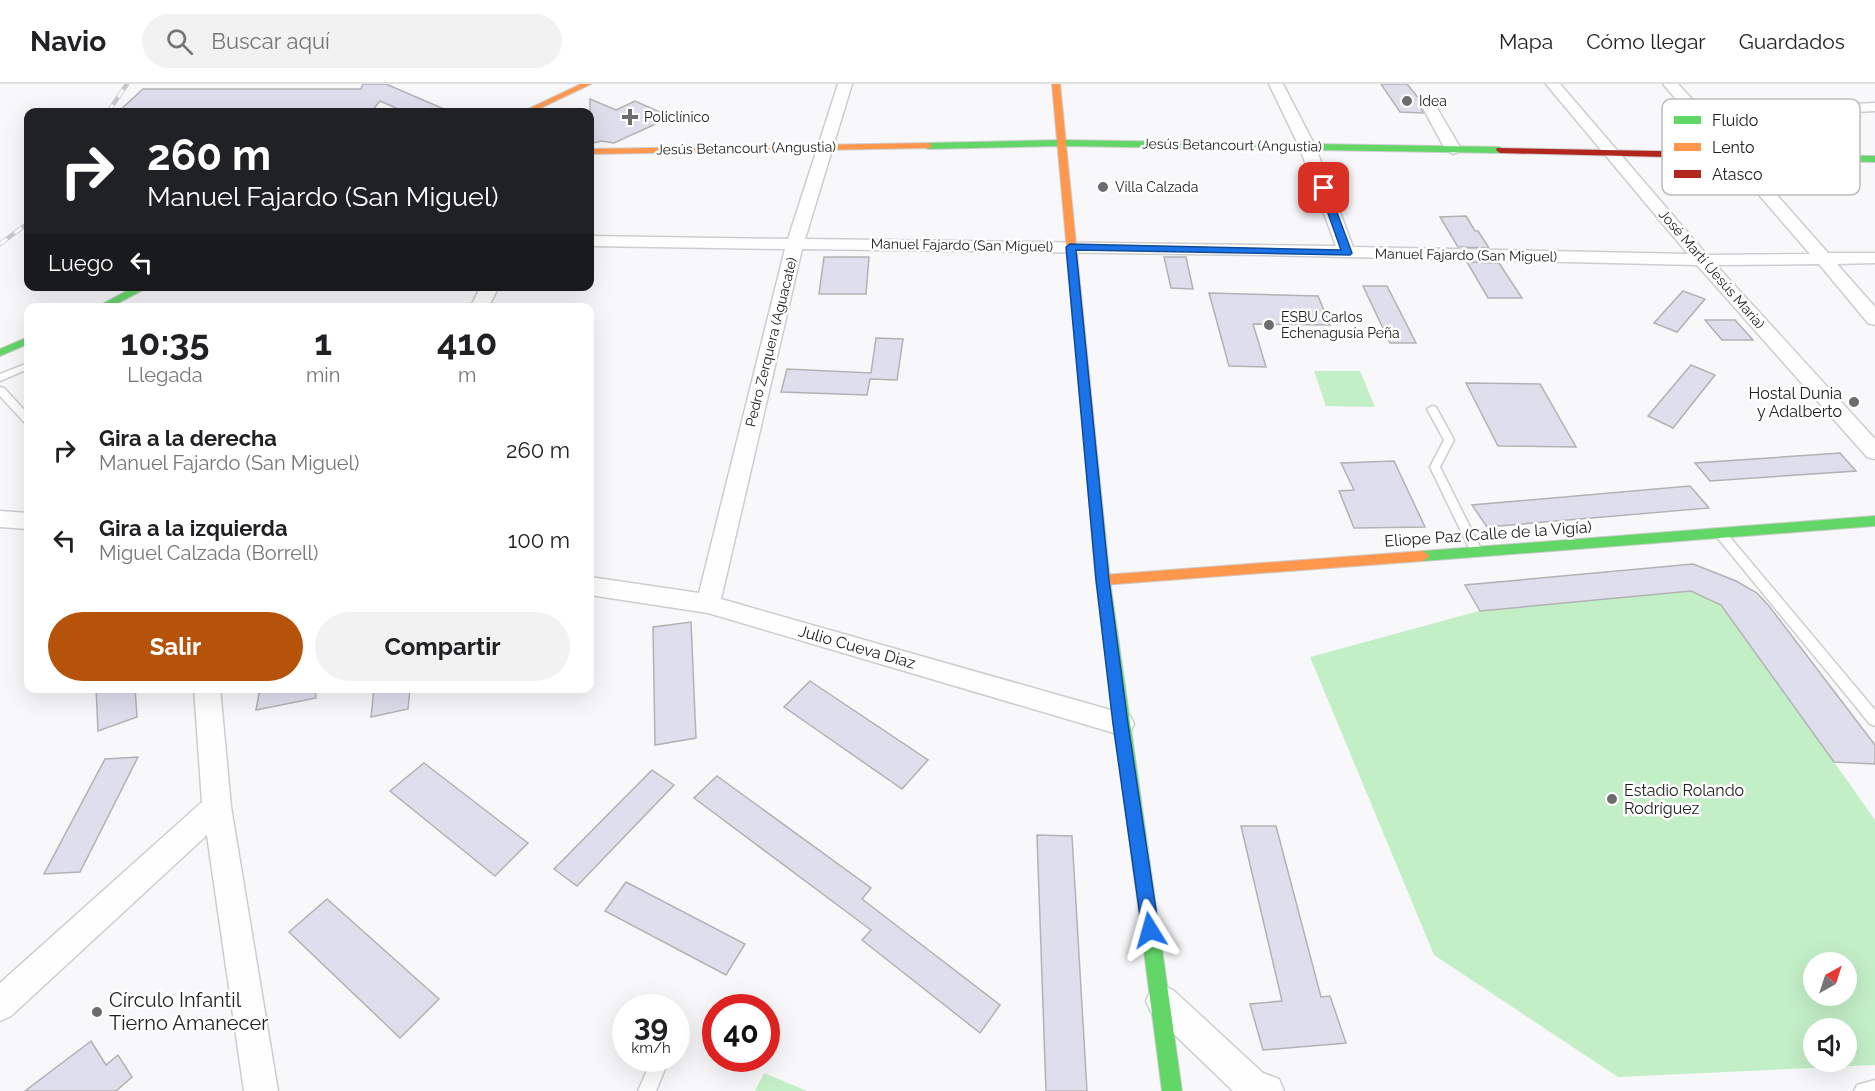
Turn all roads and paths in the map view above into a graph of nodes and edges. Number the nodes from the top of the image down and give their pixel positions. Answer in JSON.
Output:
{"nodes":[{"id":1,"x":587,"y":84,"type":"edge"},
{"id":2,"x":845,"y":84,"type":"edge"},
{"id":3,"x":1056,"y":84,"type":"edge"},
{"id":4,"x":1276,"y":84,"type":"edge"},
{"id":5,"x":1553,"y":84,"type":"edge"},
{"id":6,"x":1670,"y":84,"type":"edge"},
{"id":7,"x":1683,"y":99,"type":"edge"},
{"id":8,"x":535,"y":108,"type":"edge"},
{"id":9,"x":1430,"y":108,"type":"dead end"},
{"id":10,"x":1875,"y":108,"type":"edge"},
{"id":11,"x":1860,"y":109,"type":"edge"},
{"id":12,"x":1061,"y":143,"type":"junction"},
{"id":13,"x":825,"y":146,"type":"junction"},
{"id":14,"x":1306,"y":146,"type":"junction"},
{"id":15,"x":1453,"y":149,"type":"junction"},
{"id":16,"x":594,"y":152,"type":"edge"},
{"id":17,"x":1611,"y":152,"type":"junction"},
{"id":18,"x":1662,"y":153,"type":"edge"},
{"id":19,"x":1860,"y":159,"type":"edge"},
{"id":20,"x":1875,"y":159,"type":"edge"},
{"id":21,"x":1769,"y":195,"type":"edge"},
{"id":22,"x":594,"y":241,"type":"edge"},
{"id":23,"x":795,"y":243,"type":"junction"},
{"id":24,"x":1070,"y":247,"type":"junction"},
{"id":25,"x":1347,"y":253,"type":"junction"},
{"id":26,"x":1875,"y":258,"type":"edge"},
{"id":27,"x":1824,"y":259,"type":"junction"},
{"id":28,"x":1702,"y":260,"type":"junction"},
{"id":29,"x":139,"y":291,"type":"edge"},
{"id":30,"x":127,"y":301,"type":"edge"},
{"id":31,"x":1875,"y":319,"type":"edge"},
{"id":32,"x":24,"y":342,"type":"edge"},
{"id":33,"x":0,"y":353,"type":"edge"},
{"id":34,"x":24,"y":368,"type":"edge"},
{"id":35,"x":0,"y":378,"type":"edge"},
{"id":36,"x":0,"y":390,"type":"edge"},
{"id":37,"x":1432,"y":410,"type":"dead end"},
{"id":38,"x":24,"y":416,"type":"edge"},
{"id":39,"x":1875,"y":452,"type":"edge"},
{"id":40,"x":0,"y":519,"type":"edge"},
{"id":41,"x":24,"y":521,"type":"edge"},
{"id":42,"x":1875,"y":521,"type":"edge"},
{"id":43,"x":1720,"y":533,"type":"junction"},
{"id":44,"x":1476,"y":551,"type":"junction"},
{"id":45,"x":1103,"y":580,"type":"junction"},
{"id":46,"x":594,"y":587,"type":"edge"},
{"id":47,"x":708,"y":604,"type":"junction"},
{"id":48,"x":207,"y":693,"type":"edge"},
{"id":49,"x":1875,"y":720,"type":"edge"},
{"id":50,"x":1120,"y":724,"type":"junction"},
{"id":51,"x":217,"y":807,"type":"junction"},
{"id":52,"x":1160,"y":999,"type":"junction"},
{"id":53,"x":0,"y":1005,"type":"edge"},
{"id":54,"x":655,"y":1072,"type":"edge"},
{"id":55,"x":1875,"y":1089,"type":"edge"},
{"id":56,"x":261,"y":1091,"type":"edge"},
{"id":57,"x":647,"y":1091,"type":"edge"},
{"id":58,"x":1172,"y":1091,"type":"edge"},
{"id":59,"x":1267,"y":1091,"type":"edge"},
{"id":60,"x":1863,"y":1091,"type":"edge"}],
"edges":[{"from":1,"to":8,"type":"street"},
{"from":2,"to":13,"type":"street","name":"Pedro Zerquera (Aguacate)"},
{"from":3,"to":12,"type":"street"},
{"from":4,"to":14,"type":"street"},
{"from":5,"to":17,"type":"street","name":"José Martí (Jesús María)"},
{"from":6,"to":7,"type":"street"},
{"from":9,"to":15,"type":"street"},
{"from":10,"to":11,"type":"street"},
{"from":12,"to":13,"type":"street","name":"Jesús Betancourt (Angustia)"},
{"from":12,"to":14,"type":"street","name":"Jesús Betancourt (Angustia)"},
{"from":12,"to":24,"type":"street"},
{"from":13,"to":16,"type":"street","name":"Jesús Betancourt (Angustia)"},
{"from":13,"to":23,"type":"street","name":"Pedro Zerquera (Aguacate)"},
{"from":14,"to":15,"type":"street","name":"Jesús Betancourt (Angustia)"},
{"from":14,"to":25,"type":"street"},
{"from":15,"to":17,"type":"street","name":"Jesús Betancourt (Angustia)"},
{"from":17,"to":18,"type":"street","name":"Jesús Betancourt (Angustia)"},
{"from":17,"to":28,"type":"street","name":"José Martí (Jesús María)"},
{"from":19,"to":20,"type":"street","name":"Jesús Betancourt (Angustia)"},
{"from":21,"to":27,"type":"street"},
{"from":22,"to":23,"type":"street","name":"Manuel Fajardo (San Miguel)"},
{"from":23,"to":24,"type":"street","name":"Manuel Fajardo (San Miguel)"},
{"from":23,"to":47,"type":"street","name":"Pedro Zerquera (Aguacate)"},
{"from":24,"to":25,"type":"street","name":"Manuel Fajardo (San Miguel)"},
{"from":24,"to":45,"type":"street"},
{"from":25,"to":28,"type":"street","name":"Manuel Fajardo (San Miguel)"},
{"from":26,"to":27,"type":"street","name":"Manuel Fajardo (San Miguel)"},
{"from":27,"to":28,"type":"street","name":"Manuel Fajardo (San Miguel)"},
{"from":27,"to":31,"type":"street"},
{"from":28,"to":39,"type":"street","name":"José Martí (Jesús María)"},
{"from":29,"to":30,"type":"street"},
{"from":32,"to":33,"type":"street"},
{"from":34,"to":35,"type":"lane"},
{"from":36,"to":38,"type":"lane"},
{"from":37,"to":44,"type":"lane"},
{"from":40,"to":41,"type":"street"},
{"from":42,"to":43,"type":"street","name":"Eliope Paz (Calle de la Vigía)"},
{"from":43,"to":44,"type":"street","name":"Eliope Paz (Calle de la Vigía)"},
{"from":43,"to":49,"type":"lane"},
{"from":44,"to":45,"type":"street","name":"Eliope Paz (Calle de la Vigía)"},
{"from":45,"to":50,"type":"street"},
{"from":46,"to":47,"type":"street","name":"Julio Cueva Diaz"},
{"from":47,"to":50,"type":"street","name":"Julio Cueva Diaz"},
{"from":48,"to":51,"type":"street"},
{"from":50,"to":52,"type":"street"},
{"from":51,"to":53,"type":"street"},
{"from":51,"to":56,"type":"street"},
{"from":52,"to":58,"type":"street"},
{"from":52,"to":59,"type":"street"},
{"from":54,"to":57,"type":"lane"},
{"from":55,"to":60,"type":"lane"}]}
